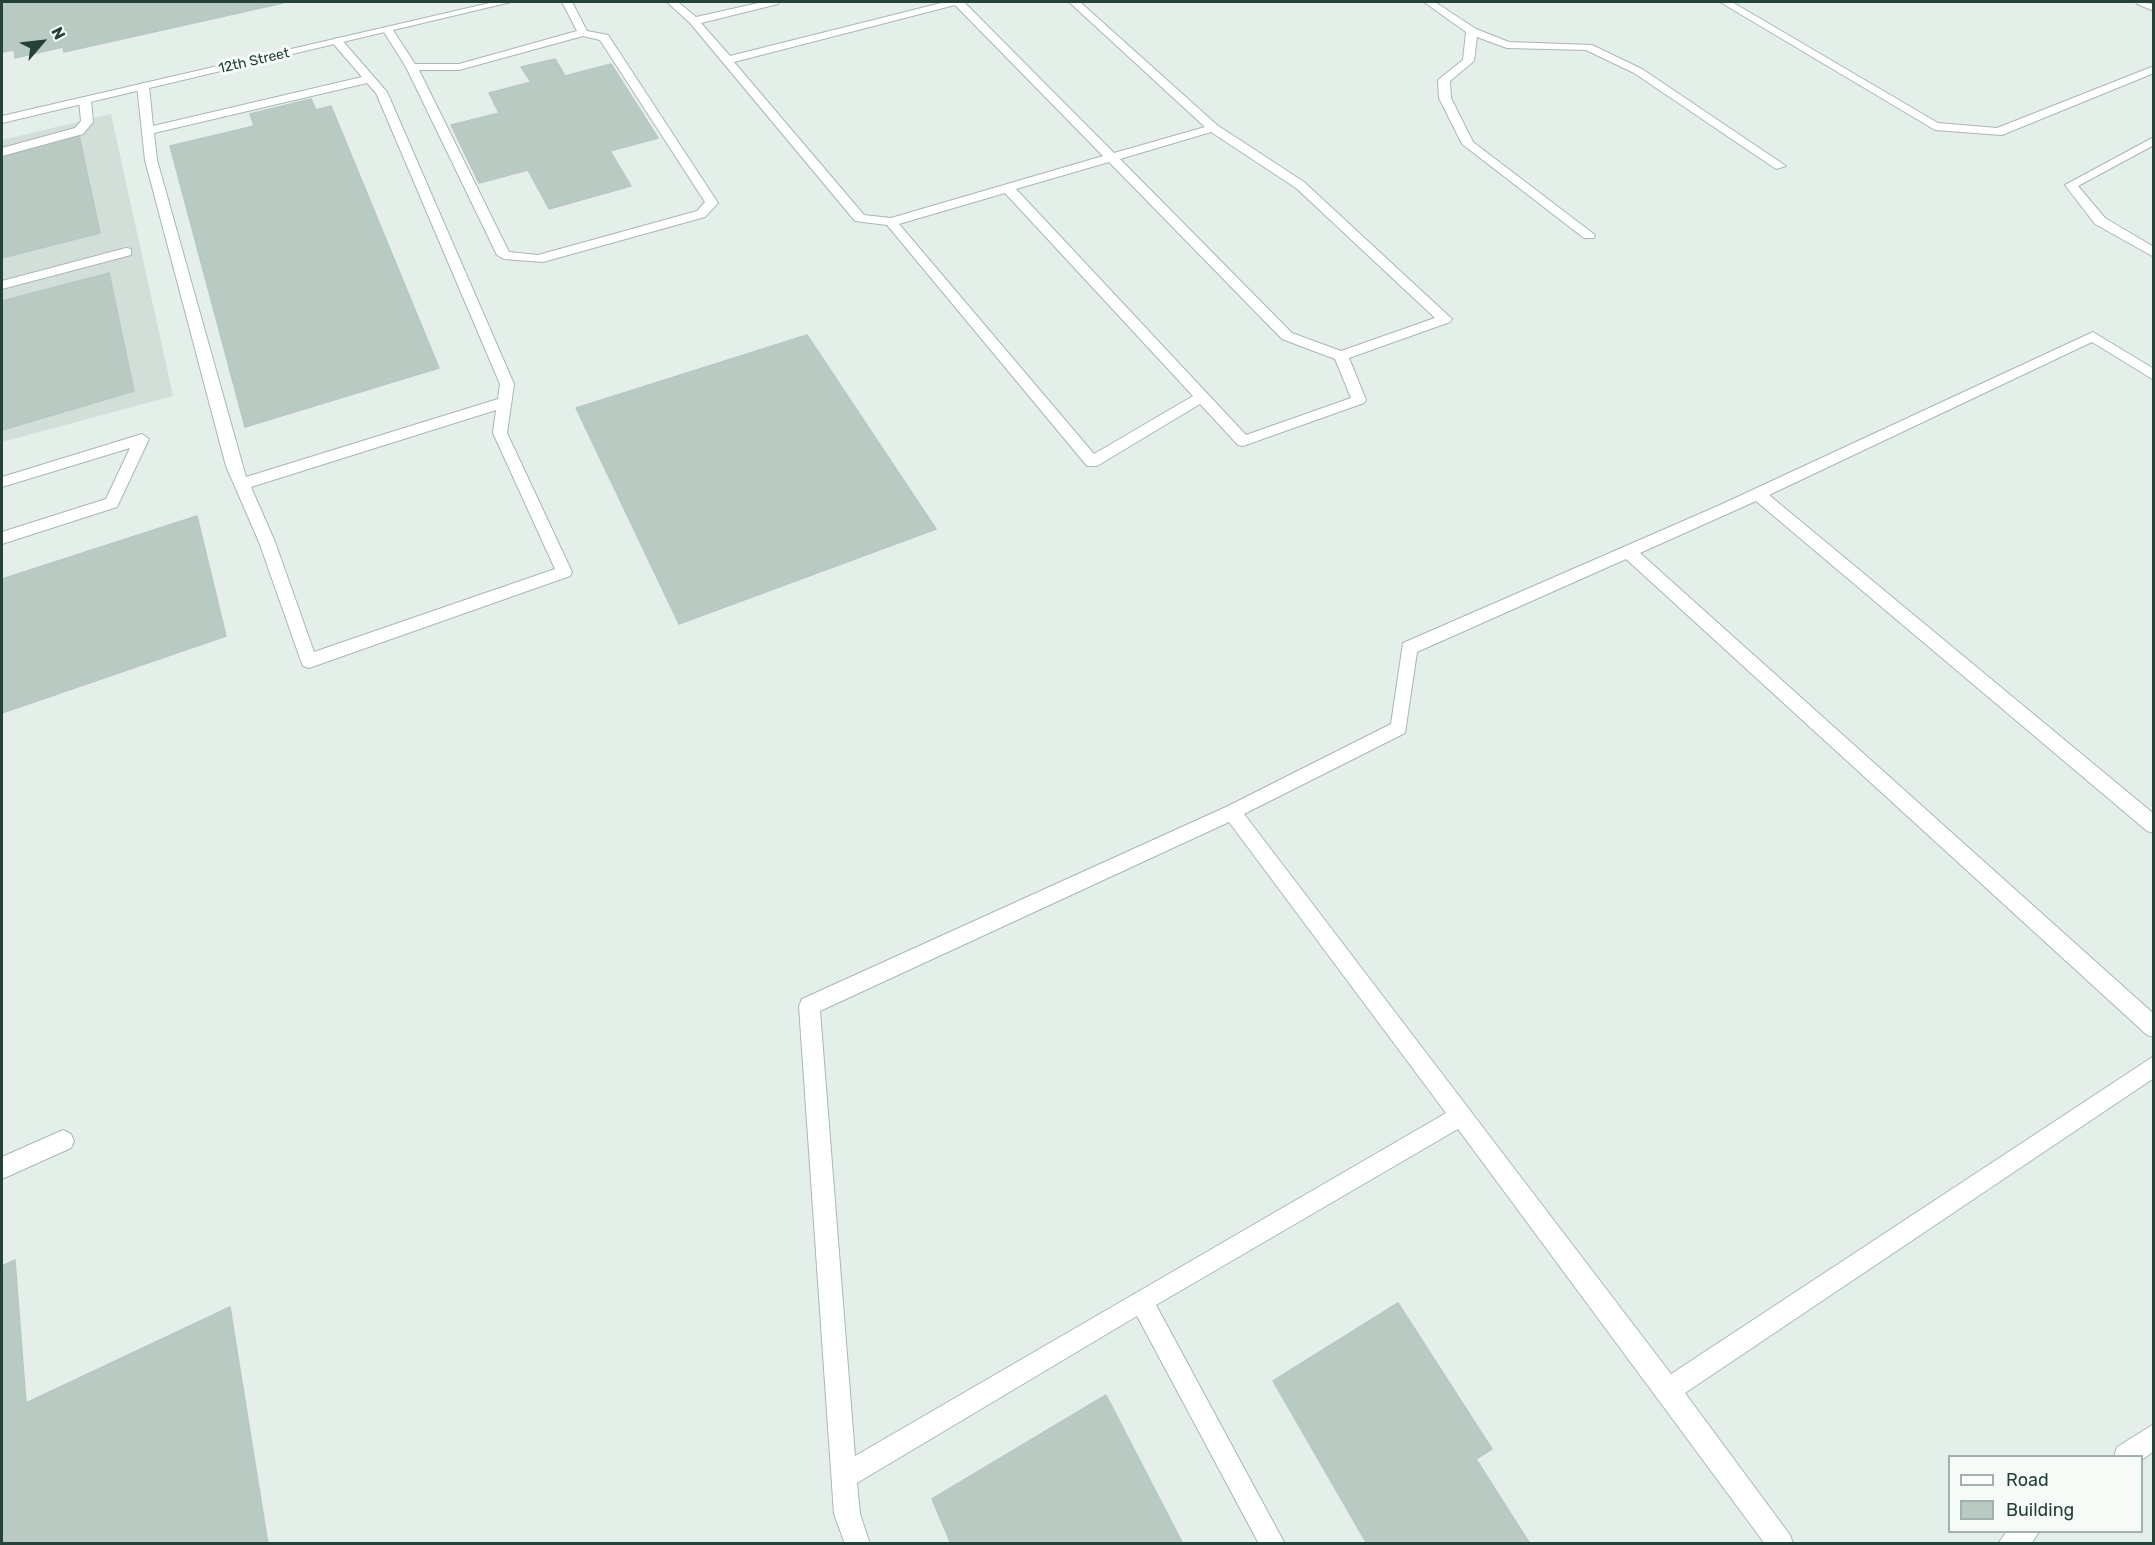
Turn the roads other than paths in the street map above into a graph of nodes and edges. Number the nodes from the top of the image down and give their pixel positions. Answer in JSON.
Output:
{"nodes":[{"id":1,"x":506,"y":2,"type":"edge"},
{"id":2,"x":567,"y":2,"type":"edge"},
{"id":3,"x":672,"y":2,"type":"edge"},
{"id":4,"x":774,"y":2,"type":"edge"},
{"id":5,"x":957,"y":2,"type":"edge"},
{"id":6,"x":1074,"y":2,"type":"edge"},
{"id":7,"x":1429,"y":2,"type":"edge"},
{"id":8,"x":1725,"y":2,"type":"edge"},
{"id":9,"x":2141,"y":2,"type":"edge"},
{"id":10,"x":2154,"y":8,"type":"edge"},
{"id":11,"x":694,"y":21,"type":"junction"},
{"id":12,"x":387,"y":29,"type":"junction"},
{"id":13,"x":1472,"y":31,"type":"junction"},
{"id":14,"x":584,"y":33,"type":"junction"},
{"id":15,"x":337,"y":41,"type":"junction"},
{"id":16,"x":728,"y":60,"type":"junction"},
{"id":17,"x":412,"y":67,"type":"junction"},
{"id":18,"x":2154,"y":69,"type":"edge"},
{"id":19,"x":368,"y":79,"type":"junction"},
{"id":20,"x":143,"y":86,"type":"junction"},
{"id":21,"x":85,"y":100,"type":"junction"},
{"id":22,"x":2,"y":120,"type":"edge"},
{"id":23,"x":1213,"y":128,"type":"junction"},
{"id":24,"x":146,"y":131,"type":"junction"},
{"id":25,"x":2154,"y":140,"type":"edge"},
{"id":26,"x":2,"y":152,"type":"edge"},
{"id":27,"x":1111,"y":158,"type":"junction"},
{"id":28,"x":1780,"y":166,"type":"dead end"},
{"id":29,"x":1008,"y":188,"type":"junction"},
{"id":30,"x":891,"y":222,"type":"junction"},
{"id":31,"x":1589,"y":235,"type":"dead end"},
{"id":32,"x":126,"y":252,"type":"dead end"},
{"id":33,"x":2154,"y":253,"type":"edge"},
{"id":34,"x":2,"y":285,"type":"edge"},
{"id":35,"x":1341,"y":356,"type":"junction"},
{"id":36,"x":2154,"y":376,"type":"edge"},
{"id":37,"x":1202,"y":397,"type":"junction"},
{"id":38,"x":504,"y":402,"type":"junction"},
{"id":39,"x":2,"y":482,"type":"edge"},
{"id":40,"x":242,"y":484,"type":"junction"},
{"id":41,"x":1758,"y":494,"type":"junction"},
{"id":42,"x":2,"y":538,"type":"edge"},
{"id":43,"x":1627,"y":551,"type":"junction"},
{"id":44,"x":1232,"y":812,"type":"junction"},
{"id":45,"x":2154,"y":825,"type":"edge"},
{"id":46,"x":2154,"y":1028,"type":"edge"},
{"id":47,"x":2154,"y":1066,"type":"edge"},
{"id":48,"x":1461,"y":1116,"type":"junction"},
{"id":49,"x":63,"y":1141,"type":"dead end"},
{"id":50,"x":2,"y":1168,"type":"edge"},
{"id":51,"x":1141,"y":1301,"type":"junction"},
{"id":52,"x":1668,"y":1390,"type":"junction"},
{"id":53,"x":2154,"y":1436,"type":"edge"},
{"id":54,"x":2127,"y":1455,"type":"edge"},
{"id":55,"x":845,"y":1476,"type":"junction"},
{"id":56,"x":2025,"y":1533,"type":"edge"},
{"id":57,"x":858,"y":1544,"type":"edge"},
{"id":58,"x":1273,"y":1544,"type":"edge"},
{"id":59,"x":1781,"y":1544,"type":"edge"},
{"id":60,"x":2010,"y":1544,"type":"edge"}],
"edges":[{"from":1,"to":12,"type":"street","name":"12th Street"},
{"from":2,"to":14,"type":"street"},
{"from":3,"to":11,"type":"street"},
{"from":4,"to":11,"type":"street"},
{"from":5,"to":16,"type":"street"},
{"from":5,"to":27,"type":"street"},
{"from":6,"to":23,"type":"street"},
{"from":7,"to":13,"type":"street"},
{"from":8,"to":18,"type":"street"},
{"from":9,"to":10,"type":"street"},
{"from":11,"to":16,"type":"street"},
{"from":12,"to":15,"type":"street","name":"12th Street"},
{"from":12,"to":17,"type":"street"},
{"from":13,"to":28,"type":"street"},
{"from":13,"to":31,"type":"street"},
{"from":14,"to":17,"type":"street"},
{"from":14,"to":17,"type":"street"},
{"from":15,"to":19,"type":"street"},
{"from":15,"to":20,"type":"street","name":"12th Street"},
{"from":16,"to":30,"type":"street"},
{"from":19,"to":24,"type":"street"},
{"from":19,"to":38,"type":"street"},
{"from":20,"to":21,"type":"street","name":"12th Street"},
{"from":20,"to":24,"type":"street"},
{"from":21,"to":22,"type":"street","name":"12th Street"},
{"from":21,"to":26,"type":"street"},
{"from":23,"to":27,"type":"street"},
{"from":23,"to":35,"type":"street"},
{"from":24,"to":40,"type":"street"},
{"from":25,"to":33,"type":"street"},
{"from":27,"to":29,"type":"street"},
{"from":27,"to":35,"type":"street"},
{"from":29,"to":30,"type":"street"},
{"from":29,"to":37,"type":"street"},
{"from":30,"to":37,"type":"street"},
{"from":32,"to":34,"type":"street"},
{"from":35,"to":37,"type":"street"},
{"from":36,"to":41,"type":"street"},
{"from":38,"to":40,"type":"street"},
{"from":38,"to":40,"type":"street"},
{"from":39,"to":42,"type":"street"},
{"from":41,"to":43,"type":"street"},
{"from":41,"to":45,"type":"street"},
{"from":43,"to":44,"type":"street"},
{"from":43,"to":46,"type":"street"},
{"from":44,"to":48,"type":"street"},
{"from":44,"to":55,"type":"street"},
{"from":47,"to":52,"type":"street"},
{"from":48,"to":51,"type":"street"},
{"from":48,"to":52,"type":"street"},
{"from":49,"to":50,"type":"street"},
{"from":51,"to":55,"type":"street"},
{"from":51,"to":58,"type":"street"},
{"from":52,"to":59,"type":"street"},
{"from":53,"to":54,"type":"street"},
{"from":55,"to":57,"type":"street"},
{"from":56,"to":60,"type":"street"}]}
